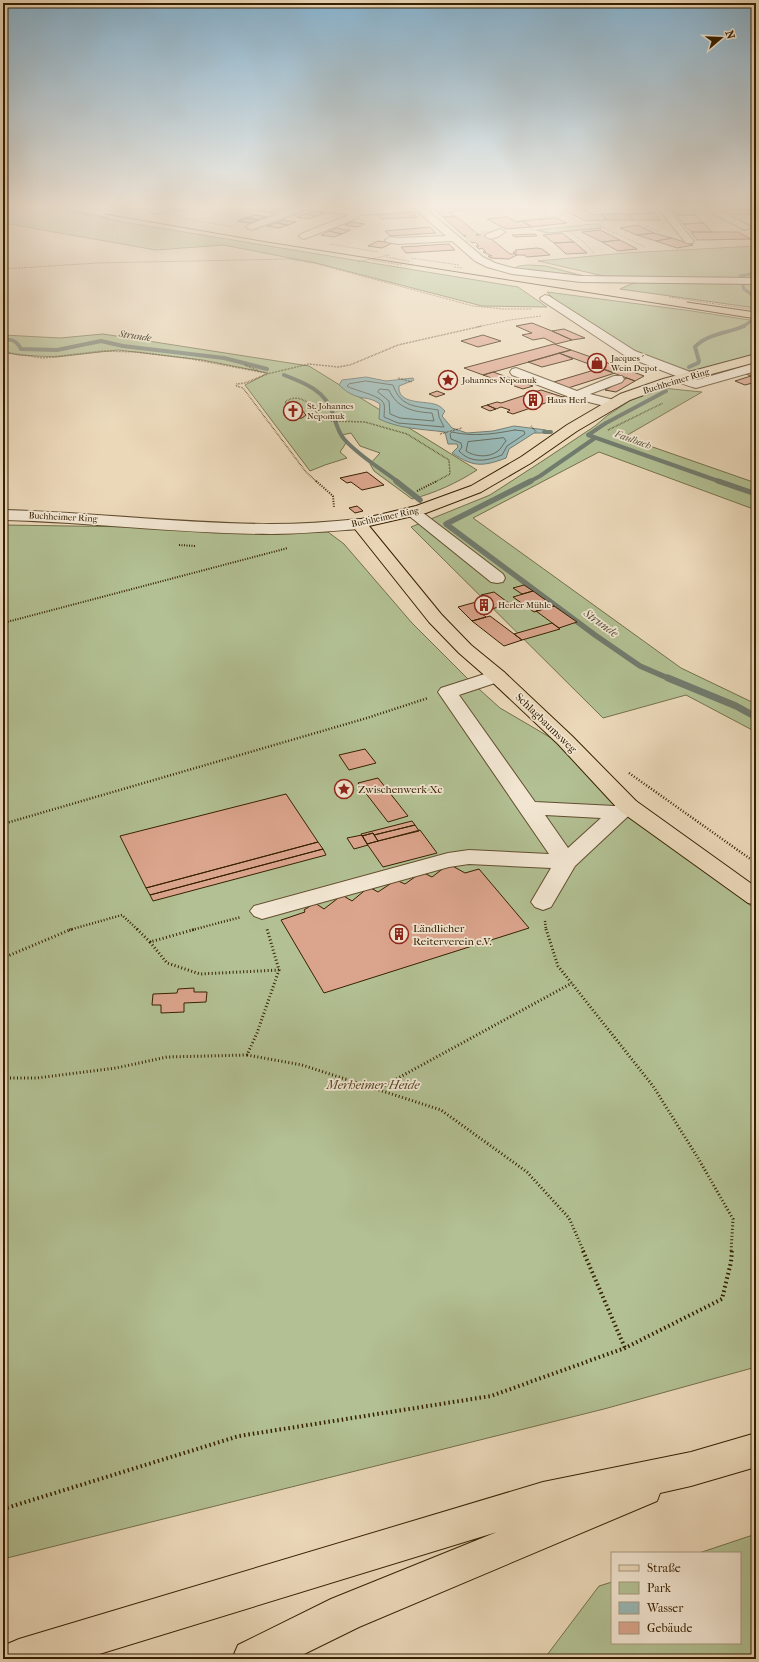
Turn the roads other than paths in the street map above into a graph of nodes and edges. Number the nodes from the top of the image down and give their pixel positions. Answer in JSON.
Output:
{"nodes":[{"id":1,"x":545,"y":298,"type":"dead end"},
{"id":2,"x":756,"y":358,"type":"edge"},
{"id":3,"x":756,"y":367,"type":"edge"},
{"id":4,"x":516,"y":372,"type":"dead end"},
{"id":5,"x":618,"y":379,"type":"dead end"},
{"id":6,"x":689,"y":379,"type":"junction"},
{"id":7,"x":576,"y":395,"type":"junction"},
{"id":8,"x":613,"y":404,"type":"junction"},
{"id":9,"x":413,"y":512,"type":"junction"},
{"id":10,"x":3,"y":515,"type":"edge"},
{"id":11,"x":359,"y":524,"type":"junction"},
{"id":12,"x":498,"y":578,"type":"dead end"},
{"id":13,"x":497,"y":676,"type":"junction"},
{"id":14,"x":528,"y":808,"type":"junction"},
{"id":15,"x":624,"y":810,"type":"junction"},
{"id":16,"x":566,"y":862,"type":"junction"},
{"id":17,"x":756,"y":898,"type":"edge"},
{"id":18,"x":543,"y":902,"type":"road end"},
{"id":19,"x":262,"y":911,"type":"road end"},
{"id":20,"x":756,"y":1450,"type":"edge"},
{"id":21,"x":691,"y":1469,"type":"junction"},
{"id":22,"x":19,"y":1659,"type":"edge"},
{"id":23,"x":252,"y":1659,"type":"edge"}],
"edges":[{"from":1,"to":6,"type":"street"},
{"from":2,"to":6,"type":"main road","name":"Buchheimer Ring"},
{"from":3,"to":6,"type":"street"},
{"from":4,"to":7,"type":"street"},
{"from":5,"to":7,"type":"street"},
{"from":6,"to":8,"type":"main road","name":"Buchheimer Ring"},
{"from":7,"to":8,"type":"street"},
{"from":8,"to":9,"type":"main road","name":"Buchheimer Ring"},
{"from":9,"to":11,"type":"main road","name":"Buchheimer Ring"},
{"from":9,"to":12,"type":"street"},
{"from":10,"to":11,"type":"street","name":"Buchheimer Ring"},
{"from":11,"to":13,"type":"main road","name":"Schlagbaumsweg"},
{"from":13,"to":14,"type":"street"},
{"from":13,"to":15,"type":"main road","name":"Schlagbaumsweg"},
{"from":14,"to":15,"type":"street"},
{"from":14,"to":16,"type":"street"},
{"from":15,"to":16,"type":"street"},
{"from":15,"to":17,"type":"main road","name":"Schlagbaumsweg"},
{"from":16,"to":18,"type":"street"},
{"from":16,"to":19,"type":"street"},
{"from":20,"to":21,"type":"main road"},
{"from":21,"to":22,"type":"main road"},
{"from":21,"to":23,"type":"main road"}]}
